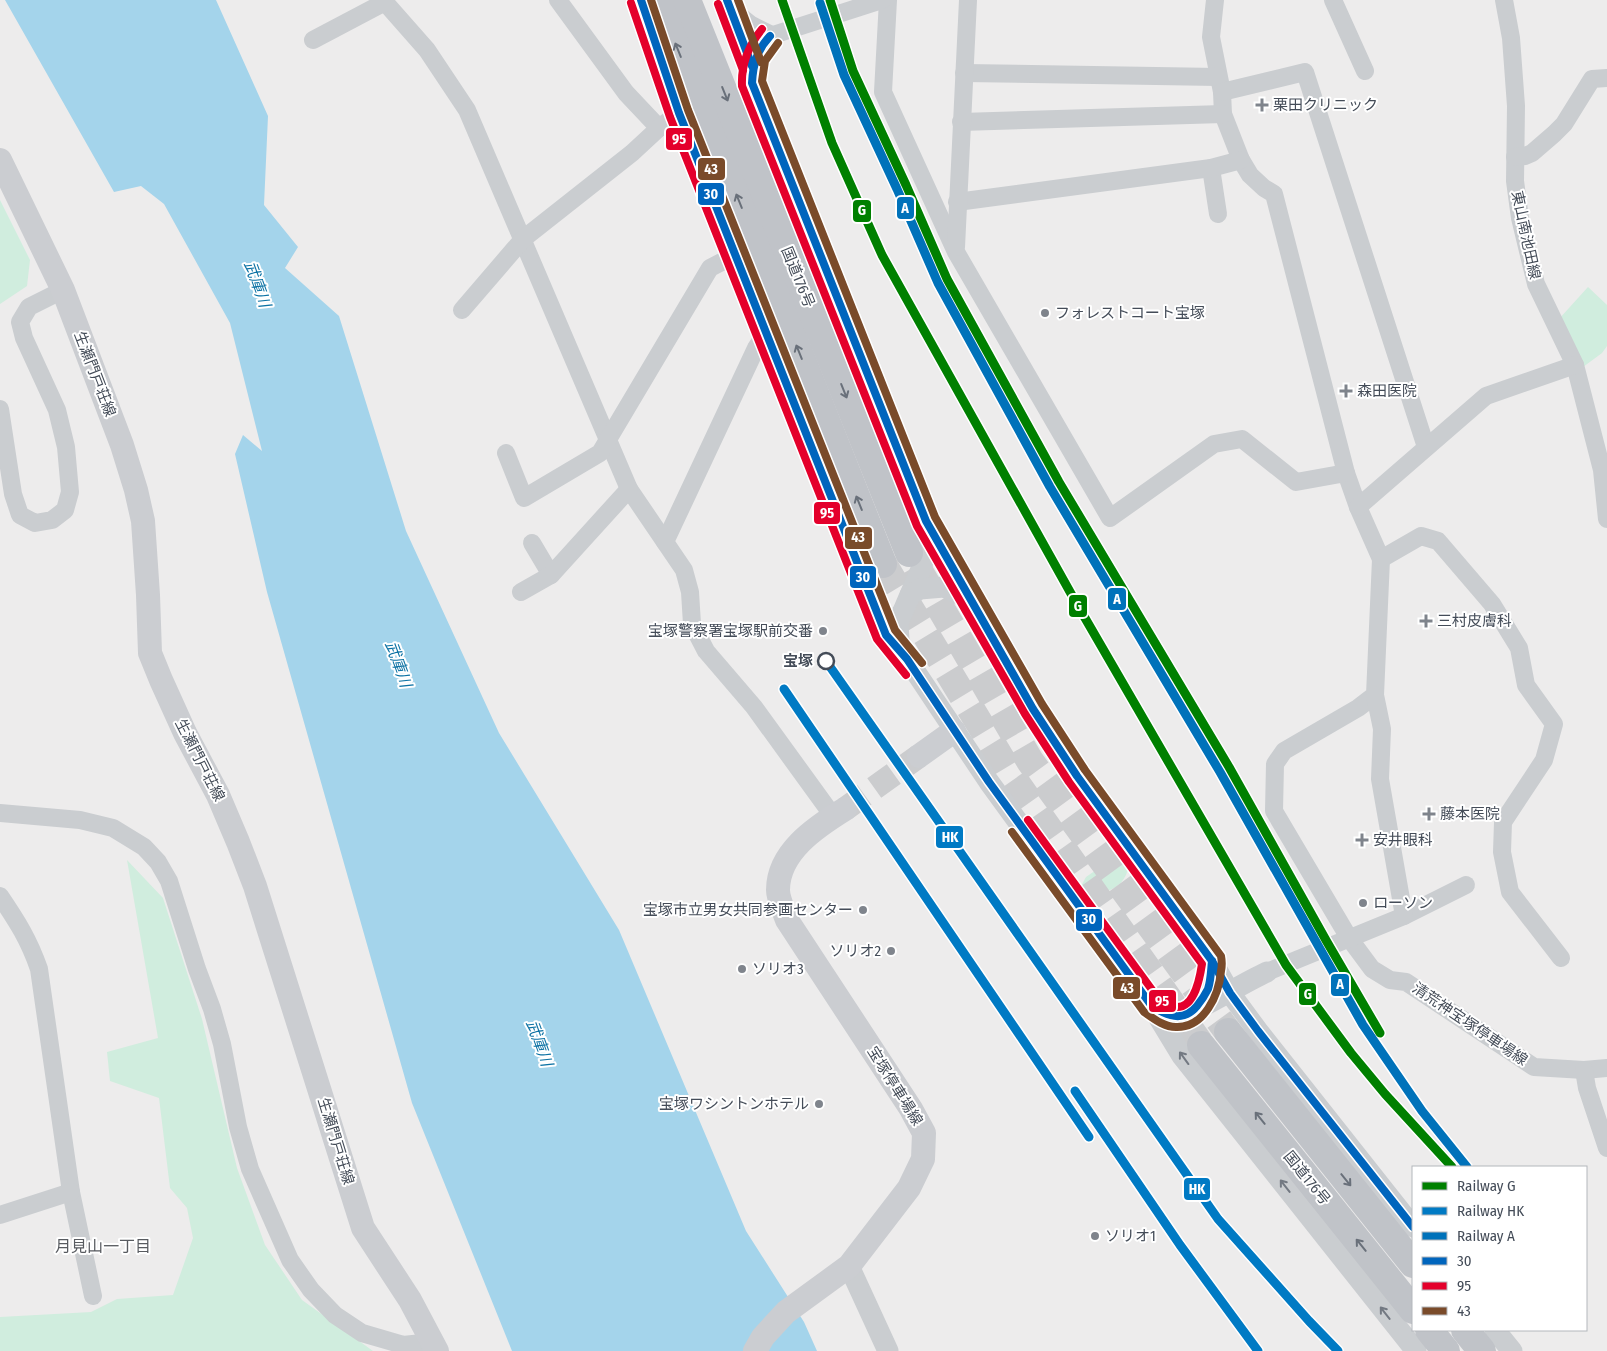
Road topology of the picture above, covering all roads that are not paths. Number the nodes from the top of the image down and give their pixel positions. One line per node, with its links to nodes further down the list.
1 (558, 0): 23 (street)
2 (641, 0): 20 (street)
3 (658, 0): 50 (highway, 国道176号, one-way to 3)
4 (687, 0): 48 (highway, 国道176号, one-way to 48)
5 (882, 0): 13 (street)
6 (888, 0): 31 (street)
7 (968, 0): 17 (street)
8 (1216, 0): 19 (street)
9 (1333, 0): 16 (street)
10 (1504, 0): 24 (street, 東山南池田線)
11 (384, 1): 14 (street); 30 (street)
12 (728, 5): 13 (street); 15 (street)
13 (770, 36): 15 (street)
14 (314, 40)
15 (752, 66): 45 (street)
16 (1365, 70)
17 (964, 73): 19 (street); 22 (street)
18 (1607, 78): 24 (street)
19 (1220, 84): 21 (street); 39 (street)
20 (679, 113): 23 (street); 32 (street)
21 (1223, 114): 22 (street); 26 (street)
22 (961, 122): 28 (street)
23 (659, 128): 30 (street)
24 (1515, 157): 36 (street, 東山南池田線)
25 (0, 160): 33 (main road, 生瀬門戸荘線)
26 (1241, 160): 27 (street); 41 (street)
27 (1211, 168): 28 (street); 29 (street)
28 (957, 202): 31 (street)
29 (1218, 214)
30 (523, 240): 34 (street); 38 (street)
31 (956, 252): 41 (street)
32 (735, 255): 35 (street); 38 (street)
33 (63, 290): 37 (street); 87 (main road, 生瀬門戸荘線)
34 (462, 310)
35 (766, 333): 46 (street); 55 (street)
36 (1575, 365): 39 (street); 44 (street, 東山南池田線)
37 (0, 409)
38 (607, 440): 40 (street); 42 (street)
39 (1426, 448): 43 (street)
40 (506, 453)
41 (1346, 473): 43 (street)
42 (629, 489): 46 (street); 51 (street)
43 (1358, 506): 49 (street)
44 (1607, 519)
45 (926, 521): 53 (street); 54 (street)
46 (665, 542): 60 (street)
47 (532, 543): 51 (street)
48 (909, 553)
49 (1381, 559): 56 (street); 65 (street)
50 (884, 564)
51 (551, 575): 52 (street)
52 (521, 592)
53 (910, 595): 54 (street); 55 (street)
54 (969, 599): 66 (street)
55 (907, 659): 57 (street)
56 (1375, 695): 63 (street); 64 (street, 清荒神宝塚停車場線)
57 (954, 731): 58 (main road); 69 (street)
58 (919, 756)
59 (0, 813): 87 (street)
60 (839, 813): 81 (main road, 宝塚停車場線)
61 (1466, 885): 63 (street)
62 (0, 896): 77 (street)
63 (1404, 916): 64 (street)
64 (1349, 938): 67 (street); 75 (street, 清荒神宝塚停車場線)
65 (1561, 958)
66 (1212, 961): 67 (street); 68 (street); 70 (street)
67 (1267, 972): 68 (street); 71 (street)
68 (1230, 993): 70 (street); 71 (street)
69 (1151, 1005): 70 (street); 90 (street, one-way to 69)
70 (1187, 1014)
71 (1258, 1031): 79 (street)
72 (1228, 1032): 80 (highway, 国道176号, one-way to 80)
73 (1201, 1045): 83 (highway, 国道176号, one-way to 73)
74 (1607, 1068): 75 (street, 清荒神宝塚停車場線)
75 (1584, 1070): 76 (street)
76 (1607, 1148)
77 (70, 1192): 78 (street); 82 (street)
78 (0, 1215)
79 (1412, 1226)
80 (1412, 1263)
81 (840, 1273): 88 (main road, 宝塚停車場線); 89 (street)
82 (94, 1296)
83 (1412, 1309)
84 (1430, 1331): 91 (highway)
85 (1466, 1331): 92 (highway)
86 (1496, 1331): 93 (street)
87 (434, 1346)
88 (756, 1351)
89 (888, 1351)
90 (1416, 1351)
91 (1446, 1351)
92 (1482, 1351)
93 (1512, 1351)

